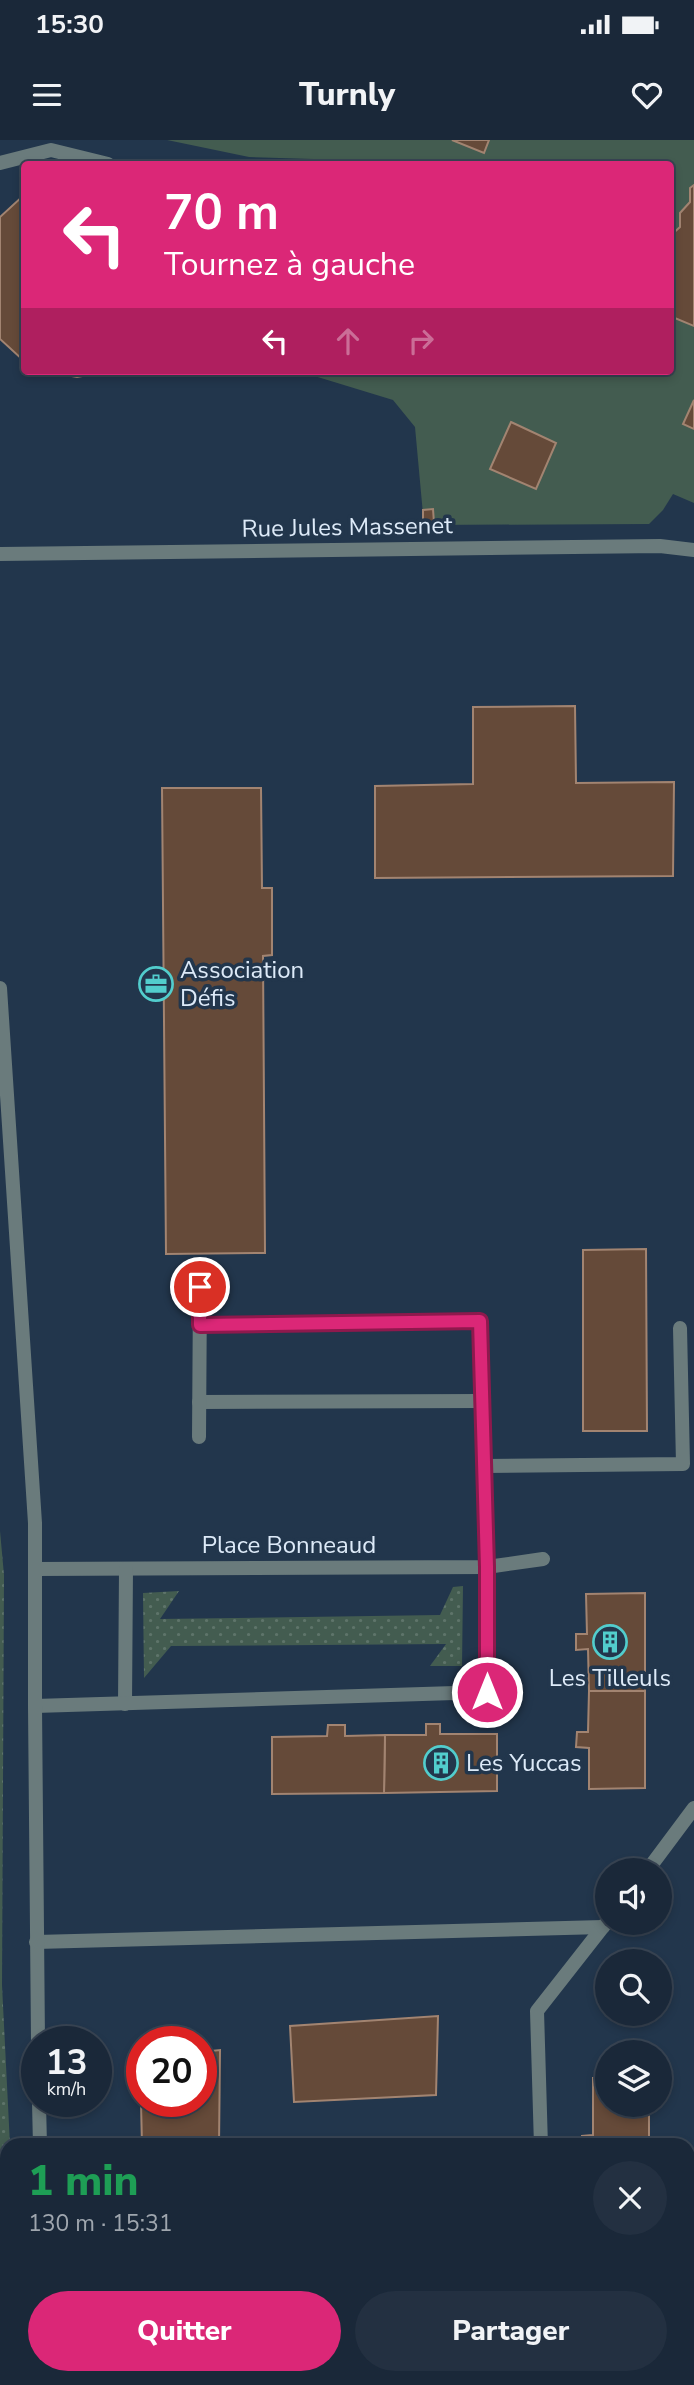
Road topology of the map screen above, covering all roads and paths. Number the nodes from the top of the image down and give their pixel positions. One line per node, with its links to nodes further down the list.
1 (96, 161): 2 (street)
2 (0, 163)
3 (694, 550): 4 (street, Rue Jules Massenet)
4 (0, 554)
5 (0, 988): 15 (street)
6 (200, 1287): 7 (street)
7 (200, 1325): 9 (street); 10 (street)
8 (680, 1328): 12 (street)
9 (482, 1401): 10 (street); 12 (street)
10 (199, 1402): 11 (street)
11 (199, 1437)
12 (484, 1466): 14 (street)
13 (543, 1559): 14 (street, Place Bonneaud)
14 (487, 1567): 16 (street, Place Bonneaud); 17 (street)
15 (35, 1569): 16 (street, Place Bonneaud); 18 (street)
16 (126, 1569): 17 (street)
17 (125, 1704): 18 (street)
18 (34, 1706): 23 (street)
19 (694, 1808): 20 (street)
20 (657, 1858)
21 (595, 1925): 23 (street)
22 (597, 1935): 27 (street)
23 (36, 1941): 24 (street)
24 (38, 2026)
25 (39, 2117): 26 (street)
26 (40, 2138)
27 (541, 2138)

